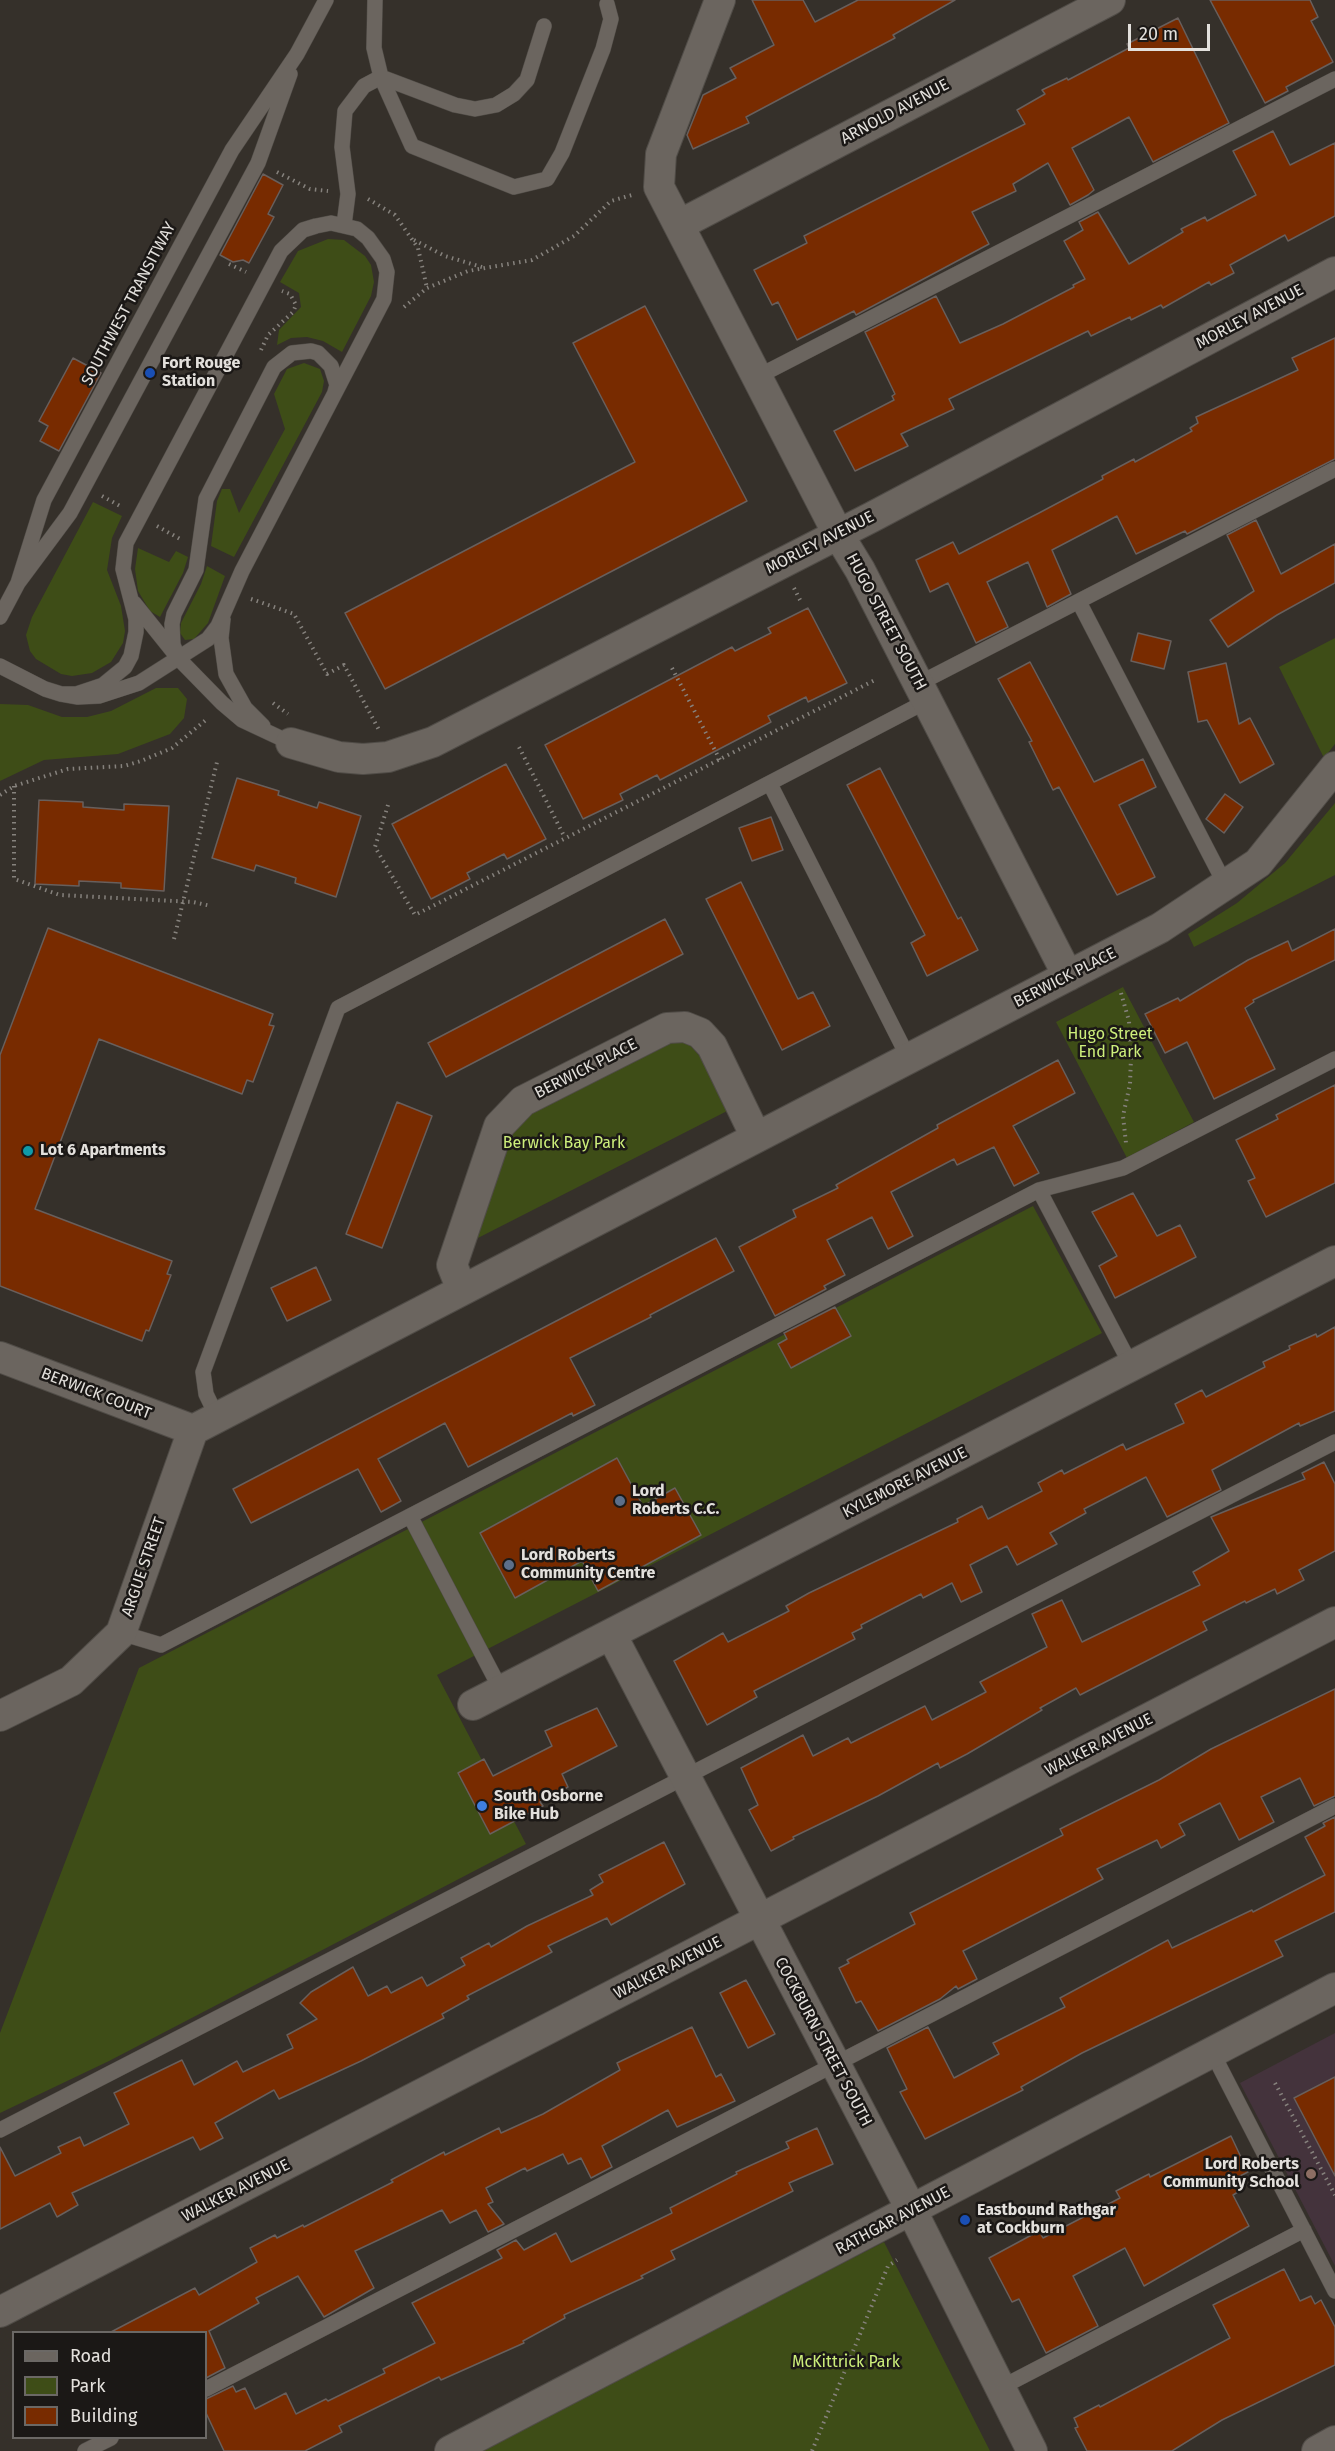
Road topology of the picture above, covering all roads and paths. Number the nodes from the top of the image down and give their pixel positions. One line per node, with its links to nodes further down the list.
1 (326, 0): 7 (lane, SOUTHWEST TRANSITWAY)
2 (375, 0): 8 (lane)
3 (1110, 0): 12 (street, ARNOLD AVENUE)
4 (721, 1): 10 (street)
5 (607, 4): 8 (lane)
6 (544, 26): 8 (lane)
7 (297, 54): 21 (lane, SOUTHWEST TRANSITWAY); 21 (lane, SOUTHWEST TRANSITWAY)
8 (381, 77): 11 (lane)
9 (1335, 79): 17 (lane)
10 (658, 180): 12 (street, HUGO STREET SOUTH); 14 (path)
11 (345, 225): 18 (lane); 23 (lane)
12 (679, 225): 17 (street, HUGO STREET SOUTH)
13 (412, 239): 14 (path)
14 (486, 268): 16 (path)
15 (1335, 272): 20 (street, MORLEY AVENUE)
16 (400, 316)
17 (757, 377): 20 (street, HUGO STREET SOUTH)
18 (334, 398): 25 (lane); 29 (lane)
19 (1335, 469): 26 (lane)
20 (838, 534): 34 (street, HUGO STREET SOUTH); 37 (street, MORLEY AVENUE)
21 (18, 583): 28 (lane, SOUTHWEST TRANSITWAY)
22 (256, 589): 24 (path)
23 (129, 596): 29 (lane); 33 (lane)
24 (251, 599): 27 (path); 38 (path)
25 (228, 602): 29 (lane); 37 (lane)
26 (1079, 602): 34 (lane); 50 (lane)
27 (249, 609)
28 (0, 617)
29 (179, 659): 33 (lane); 37 (lane)
30 (0, 666): 33 (lane)
31 (672, 668): 42 (path)
32 (875, 680): 42 (path)
33 (61, 693)
34 (923, 693): 45 (lane); 54 (street, HUGO STREET SOUTH)
35 (266, 698): 37 (path)
36 (388, 728): 38 (path)
37 (291, 730)
38 (379, 731): 39 (path)
39 (369, 732)
40 (519, 747): 49 (path)
41 (172, 748): 46 (path)
42 (720, 761): 49 (path)
43 (217, 762): 51 (path)
44 (1335, 767): 50 (street, BERWICK PLACE)
45 (770, 784): 56 (lane); 65 (lane)
46 (14, 786): 47 (path); 51 (path)
47 (0, 795)
48 (388, 805): 49 (path)
49 (565, 838)
50 (1226, 886): 54 (street, BERWICK PLACE)
51 (183, 901): 52 (path); 53 (path)
52 (211, 906)
53 (174, 939)
54 (1068, 976): 56 (street, BERWICK PLACE)
55 (1121, 993): 59 (path)
56 (909, 1059): 58 (street, BERWICK PLACE)
57 (1335, 1059): 59 (lane)
58 (756, 1137): 62 (street, BERWICK PLACE); 62 (street, BERWICK PLACE)
59 (1131, 1164): 60 (lane)
60 (1039, 1190): 64 (lane); 67 (lane)
61 (1335, 1261): 64 (street, KYLEMORE AVENUE)
62 (462, 1290): 65 (street, BERWICK PLACE)
63 (0, 1357): 65 (street, BERWICK COURT)
64 (1132, 1367): 70 (street, KYLEMORE AVENUE)
65 (205, 1423): 69 (street, ARGUE STREET)
66 (1335, 1442): 74 (lane)
67 (410, 1516): 69 (lane); 71 (lane)
68 (1335, 1622): 76 (street, WALKER AVENUE)
69 (121, 1633): 73 (street, ARGUE STREET)
70 (611, 1634): 71 (street, KYLEMORE AVENUE); 74 (street, COCKBURN STREET SOUTH)
71 (501, 1690): 72 (street, KYLEMORE AVENUE)
72 (473, 1705)
73 (0, 1716)
74 (686, 1778): 76 (street, COCKBURN STREET SOUTH); 81 (lane)
75 (1335, 1806): 79 (lane)
76 (759, 1921): 79 (street, COCKBURN STREET SOUTH); 87 (street, WALKER AVENUE)
77 (1335, 1988): 78 (street, RATHGAR AVENUE)
78 (1212, 2052): 83 (street, RATHGAR AVENUE); 84 (lane)
79 (835, 2064): 83 (street, COCKBURN STREET SOUTH); 88 (lane)
80 (1275, 2083): 82 (path)
81 (0, 2130)
82 (1335, 2195)
83 (912, 2211): 89 (street, COCKBURN STREET SOUTH); 93 (street, RATHGAR AVENUE)
84 (1304, 2230): 86 (lane); 89 (lane)
85 (897, 2260): 94 (path)
86 (1335, 2291)
87 (0, 2312)
88 (207, 2388)
89 (1000, 2388): 95 (street, COCKBURN STREET SOUTH)
90 (109, 2439): 92 (lane)
91 (1335, 2441): 96 (street)
92 (85, 2451)
93 (450, 2451)
94 (812, 2451)
95 (1032, 2451)
96 (1317, 2451)

